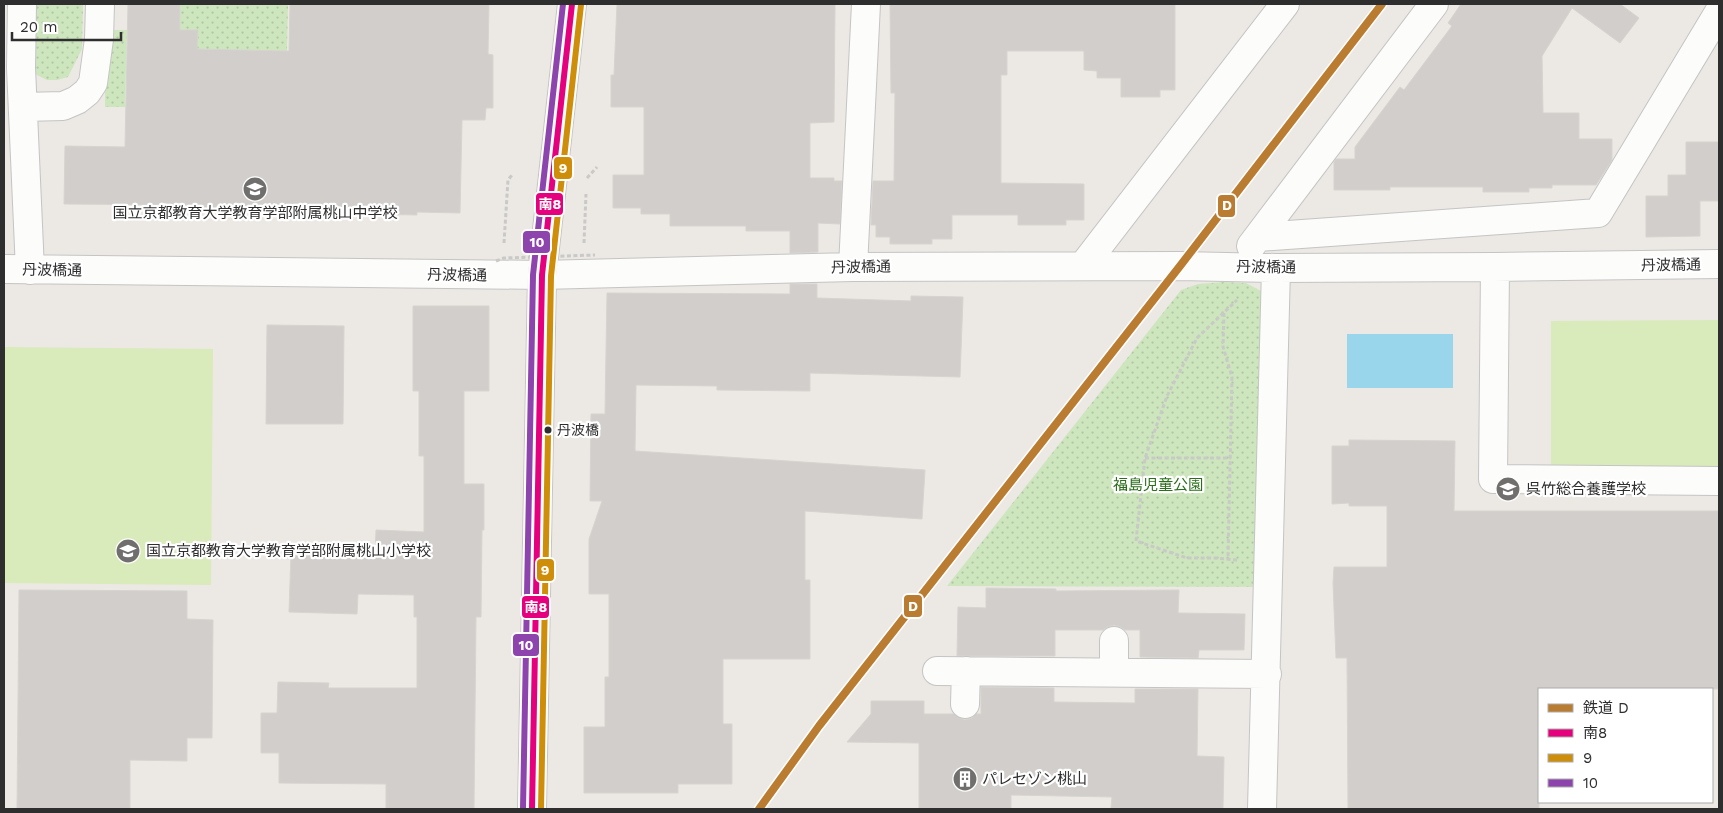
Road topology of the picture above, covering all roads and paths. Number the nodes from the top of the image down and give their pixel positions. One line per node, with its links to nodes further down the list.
1 (22, 4): 8 (street)
2 (100, 4): 8 (street)
3 (572, 4): 22 (highway)
4 (866, 4): 18 (street)
5 (1285, 4): 17 (street)
6 (1434, 4): 11 (street)
7 (1715, 27): 11 (street)
8 (23, 107): 21 (street)
9 (597, 167): 12 (path)
10 (512, 175): 13 (path)
11 (1258, 237): 19 (street)
12 (584, 248)
13 (504, 250)
14 (595, 255): 15 (path, bridge)
15 (496, 261)
16 (1719, 264): 20 (street, 丹波橋通)
17 (1083, 266): 18 (street, 丹波橋通); 19 (street, 丹波橋通)
18 (852, 267): 22 (street, 丹波橋通)
19 (1256, 267): 20 (street, 丹波橋通); 23 (path); 33 (street)
20 (1496, 267): 26 (street)
21 (17, 270): 22 (street, 丹波橋通)
22 (542, 275): 35 (highway)
23 (1224, 312): 24 (path); 25 (path)
24 (1145, 458): 25 (path); 27 (path)
25 (1231, 458): 27 (path)
26 (1719, 481)
27 (1228, 559): 28 (path)
28 (1237, 560)
29 (1114, 641): 32 (street)
30 (937, 671): 31 (street)
31 (966, 671): 32 (street); 34 (street)
32 (1114, 672): 33 (street)
33 (1267, 674): 36 (street)
34 (965, 704)
35 (532, 809)
36 (1262, 809)

